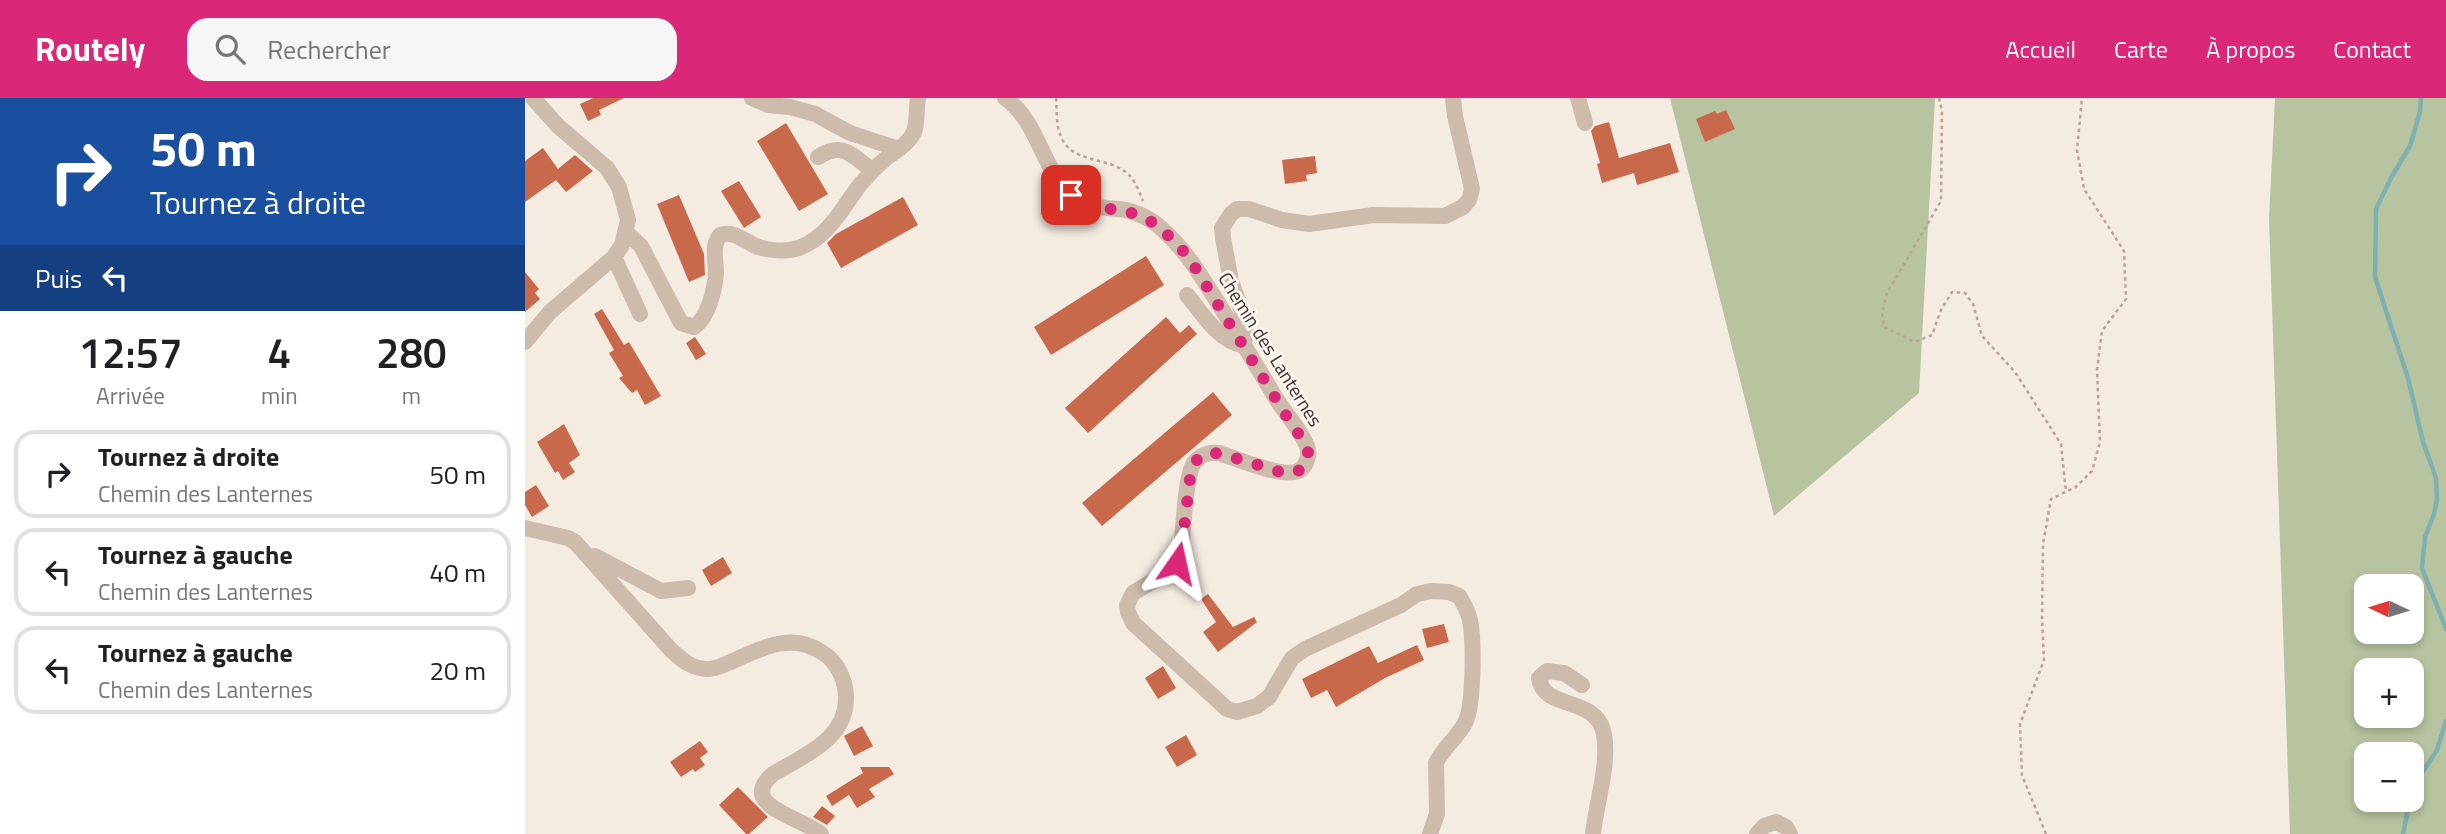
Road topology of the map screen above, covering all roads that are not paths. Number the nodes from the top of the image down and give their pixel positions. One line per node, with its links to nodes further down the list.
1 (534, 98): 11 (street)
2 (751, 98): 8 (street)
3 (918, 98): 8 (street)
4 (1005, 98): 16 (street, Chemin des Lanternes)
5 (1453, 98): 16 (street)
6 (1578, 98): 7 (street)
7 (1585, 123)
8 (899, 149): 10 (street)
9 (818, 157): 10 (street)
10 (872, 170): 11 (street)
11 (627, 233): 12 (street)
12 (614, 257): 14 (street); 15 (street)
13 (1187, 295): 16 (street)
14 (640, 314)
15 (525, 342)
16 (1244, 346): 22 (street, Chemin des Lanternes)
17 (525, 528): 18 (street)
18 (584, 550): 19 (street); 21 (street)
19 (688, 589)
20 (1582, 685): 23 (street)
21 (821, 834)
22 (1430, 834)
23 (1593, 834)
24 (1758, 834): 25 (street)
25 (1790, 834)

